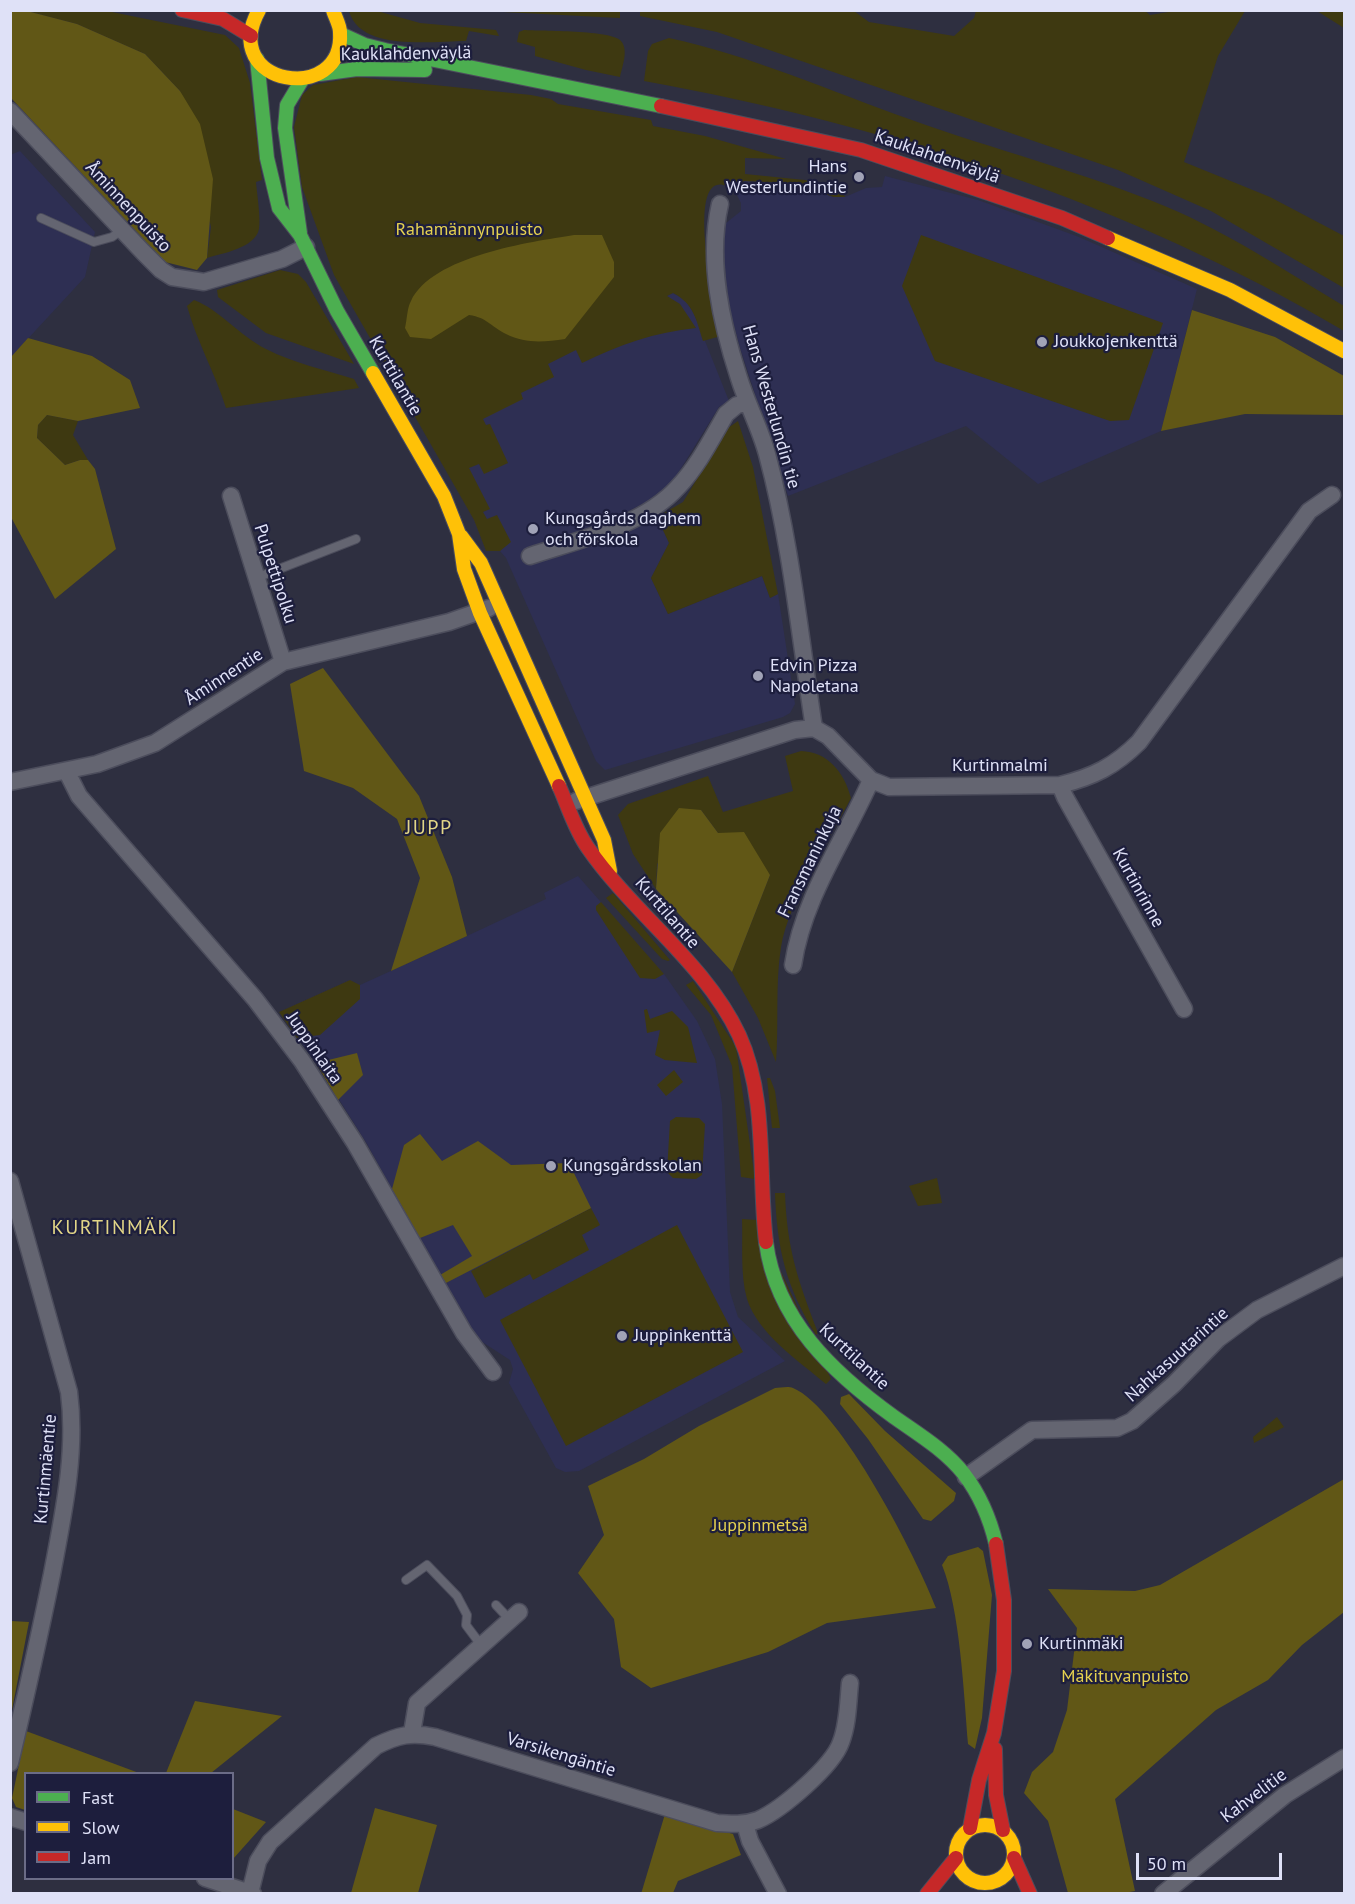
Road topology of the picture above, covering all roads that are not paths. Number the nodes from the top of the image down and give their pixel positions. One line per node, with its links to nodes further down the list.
1 (183, 10): 5 (street)
2 (259, 10): 5 (street)
3 (334, 11): 4 (street)
4 (341, 34): 7 (street, Kauklahdenväylä); 8 (street)
5 (251, 36): 6 (street, Kurttilantie)
6 (257, 59): 9 (street); 14 (street, Kurttilantie)
7 (493, 71): 8 (street, Kauklahdenväylä); 15 (street, Kauklahdenväylä)
8 (320, 74): 9 (street, Kauklahdenväylä)
9 (302, 80): 14 (street, Kurttilantie)
10 (10, 111): 13 (street, Åminnenpuisto)
11 (720, 204): 16 (street, Hans Westerlundin tie)
12 (41, 218): 13 (lane)
13 (122, 230): 14 (street, Åminnenpuisto)
14 (303, 241): 19 (street, Kurttilantie)
15 (1344, 351)
16 (748, 403): 21 (street); 26 (street, Hans Westerlundin tie)
17 (1332, 495): 30 (street, Kurtinmalmi)
18 (231, 496): 22 (street, Pulpettipolku)
19 (459, 534): 23 (street, Kurttilantie); 24 (street, Kurttilantie)
20 (356, 539): 22 (lane)
21 (530, 556)
22 (256, 578): 25 (street, Pulpettipolku)
23 (498, 605): 24 (street, Åminnentie); 31 (street, Kurttilantie)
24 (480, 613): 25 (street, Åminnentie); 32 (street, Kurttilantie)
25 (283, 662): 27 (street, Åminnentie)
26 (814, 728): 28 (street); 31 (street)
27 (67, 772): 29 (street, Åminnentie); 38 (street, Juppinlaita)
28 (871, 780): 30 (street, Kurtinmalmi); 34 (street, Fransmaninkuja)
29 (10, 782)
30 (1060, 785): 35 (street, Kurtinrinne)
31 (585, 798): 32 (street); 33 (street, Kurttilantie)
32 (567, 805): 33 (street, Kurttilantie)
33 (610, 871): 39 (street, Kurttilantie)
34 (793, 965)
35 (1184, 1009)
36 (10, 1181): 48 (street, Kurtinmäentie)
37 (1344, 1266): 39 (street, Nahkasuutarintie)
38 (493, 1372)
39 (966, 1477): 46 (street, Kurttilantie)
40 (406, 1580): 43 (lane)
41 (496, 1605): 42 (lane)
42 (514, 1616): 43 (street)
43 (481, 1645): 45 (street)
44 (850, 1683): 49 (street, Varsikengäntie)
45 (412, 1733): 49 (street, Varsikengäntie); 56 (street)
46 (994, 1735): 50 (street, Kurttilantie); 51 (street, Kurttilantie)
47 (1344, 1758): 61 (street, Kahvelitie)
48 (10, 1763)
49 (745, 1824): 57 (street)
50 (970, 1828): 51 (street); 52 (street)
51 (1003, 1830): 53 (street)
52 (956, 1858): 55 (street); 58 (street)
53 (1014, 1858): 55 (street); 60 (street)
54 (211, 1880): 56 (street)
55 (995, 1882): 59 (street)
56 (251, 1893)
57 (778, 1893)
58 (927, 1893)
59 (1003, 1893)
60 (1030, 1893)
61 (1163, 1893)

